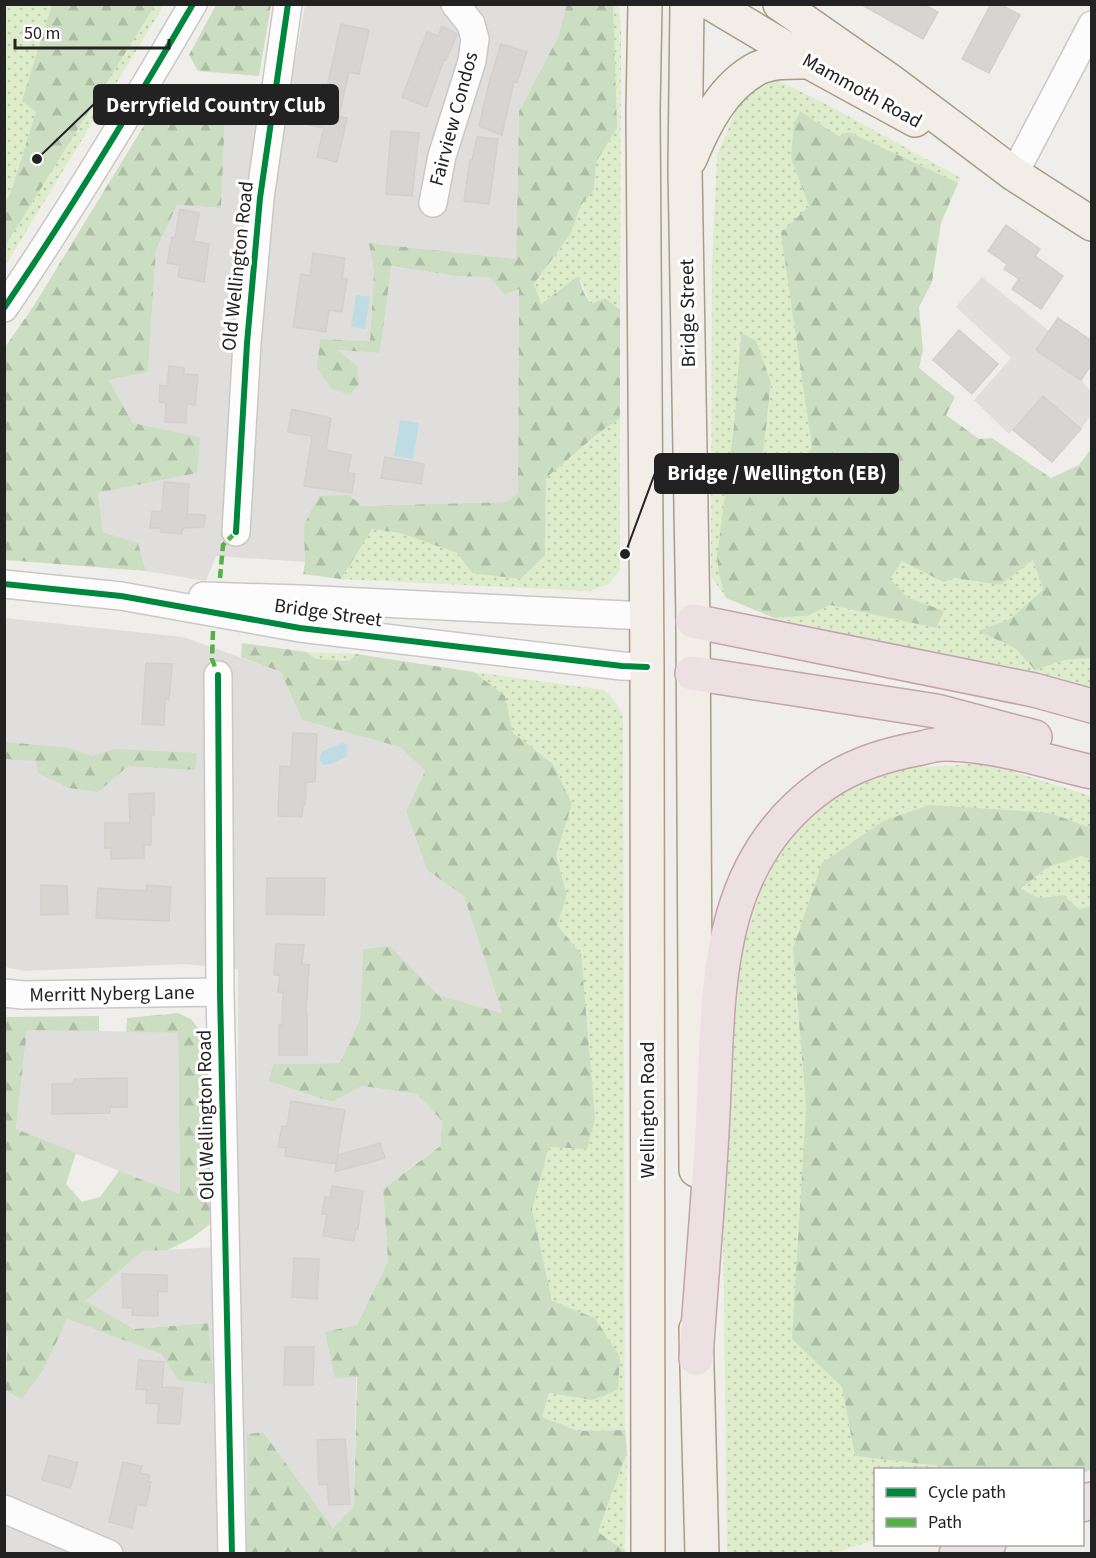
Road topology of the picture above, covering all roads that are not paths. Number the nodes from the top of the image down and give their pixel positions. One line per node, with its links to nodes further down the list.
1 (193, 4): 14 (street)
2 (288, 4): 15 (street, Old Wellington Road)
3 (455, 4): 12 (street, Fairview Condos)
4 (645, 4): 18 (main road)
5 (687, 4): 10 (main road, Bridge Street)
6 (712, 4): 9 (main road, Mammoth Road)
7 (780, 4): 11 (main road, Mammoth Road)
8 (1092, 25): 11 (street)
9 (809, 62): 10 (main road); 11 (main road, Mammoth Road)
10 (685, 169): 19 (main road, Bridge Street)
11 (1014, 174): 13 (main road, Mammoth Road)
12 (432, 203)
13 (1092, 224)
14 (4, 308)
15 (236, 532)
16 (4, 584): 17 (street, Bridge Street)
17 (121, 596): 18 (street, Bridge Street); 20 (street, Bridge Street)
18 (646, 616): 19 (main road, Bridge Street); 20 (main road)
19 (693, 621): 21 (main road, Bridge Street); 23 (highway)
20 (647, 667): 21 (main road, Bridge Street); 33 (main road, Wellington Road)
21 (692, 674): 24 (highway); 28 (main road)
22 (218, 675): 26 (street, Old Wellington Road)
23 (1092, 706)
24 (1092, 760)
25 (1092, 772): 28 (highway)
26 (220, 992): 27 (street, Merritt Nyberg Lane); 32 (street, Old Wellington Road)
27 (4, 993)
28 (696, 1358): 34 (main road)
29 (4, 1509): 31 (street)
30 (985, 1546): 35 (highway)
31 (109, 1554)
32 (232, 1554)
33 (648, 1554)
34 (702, 1554)
35 (956, 1554)

